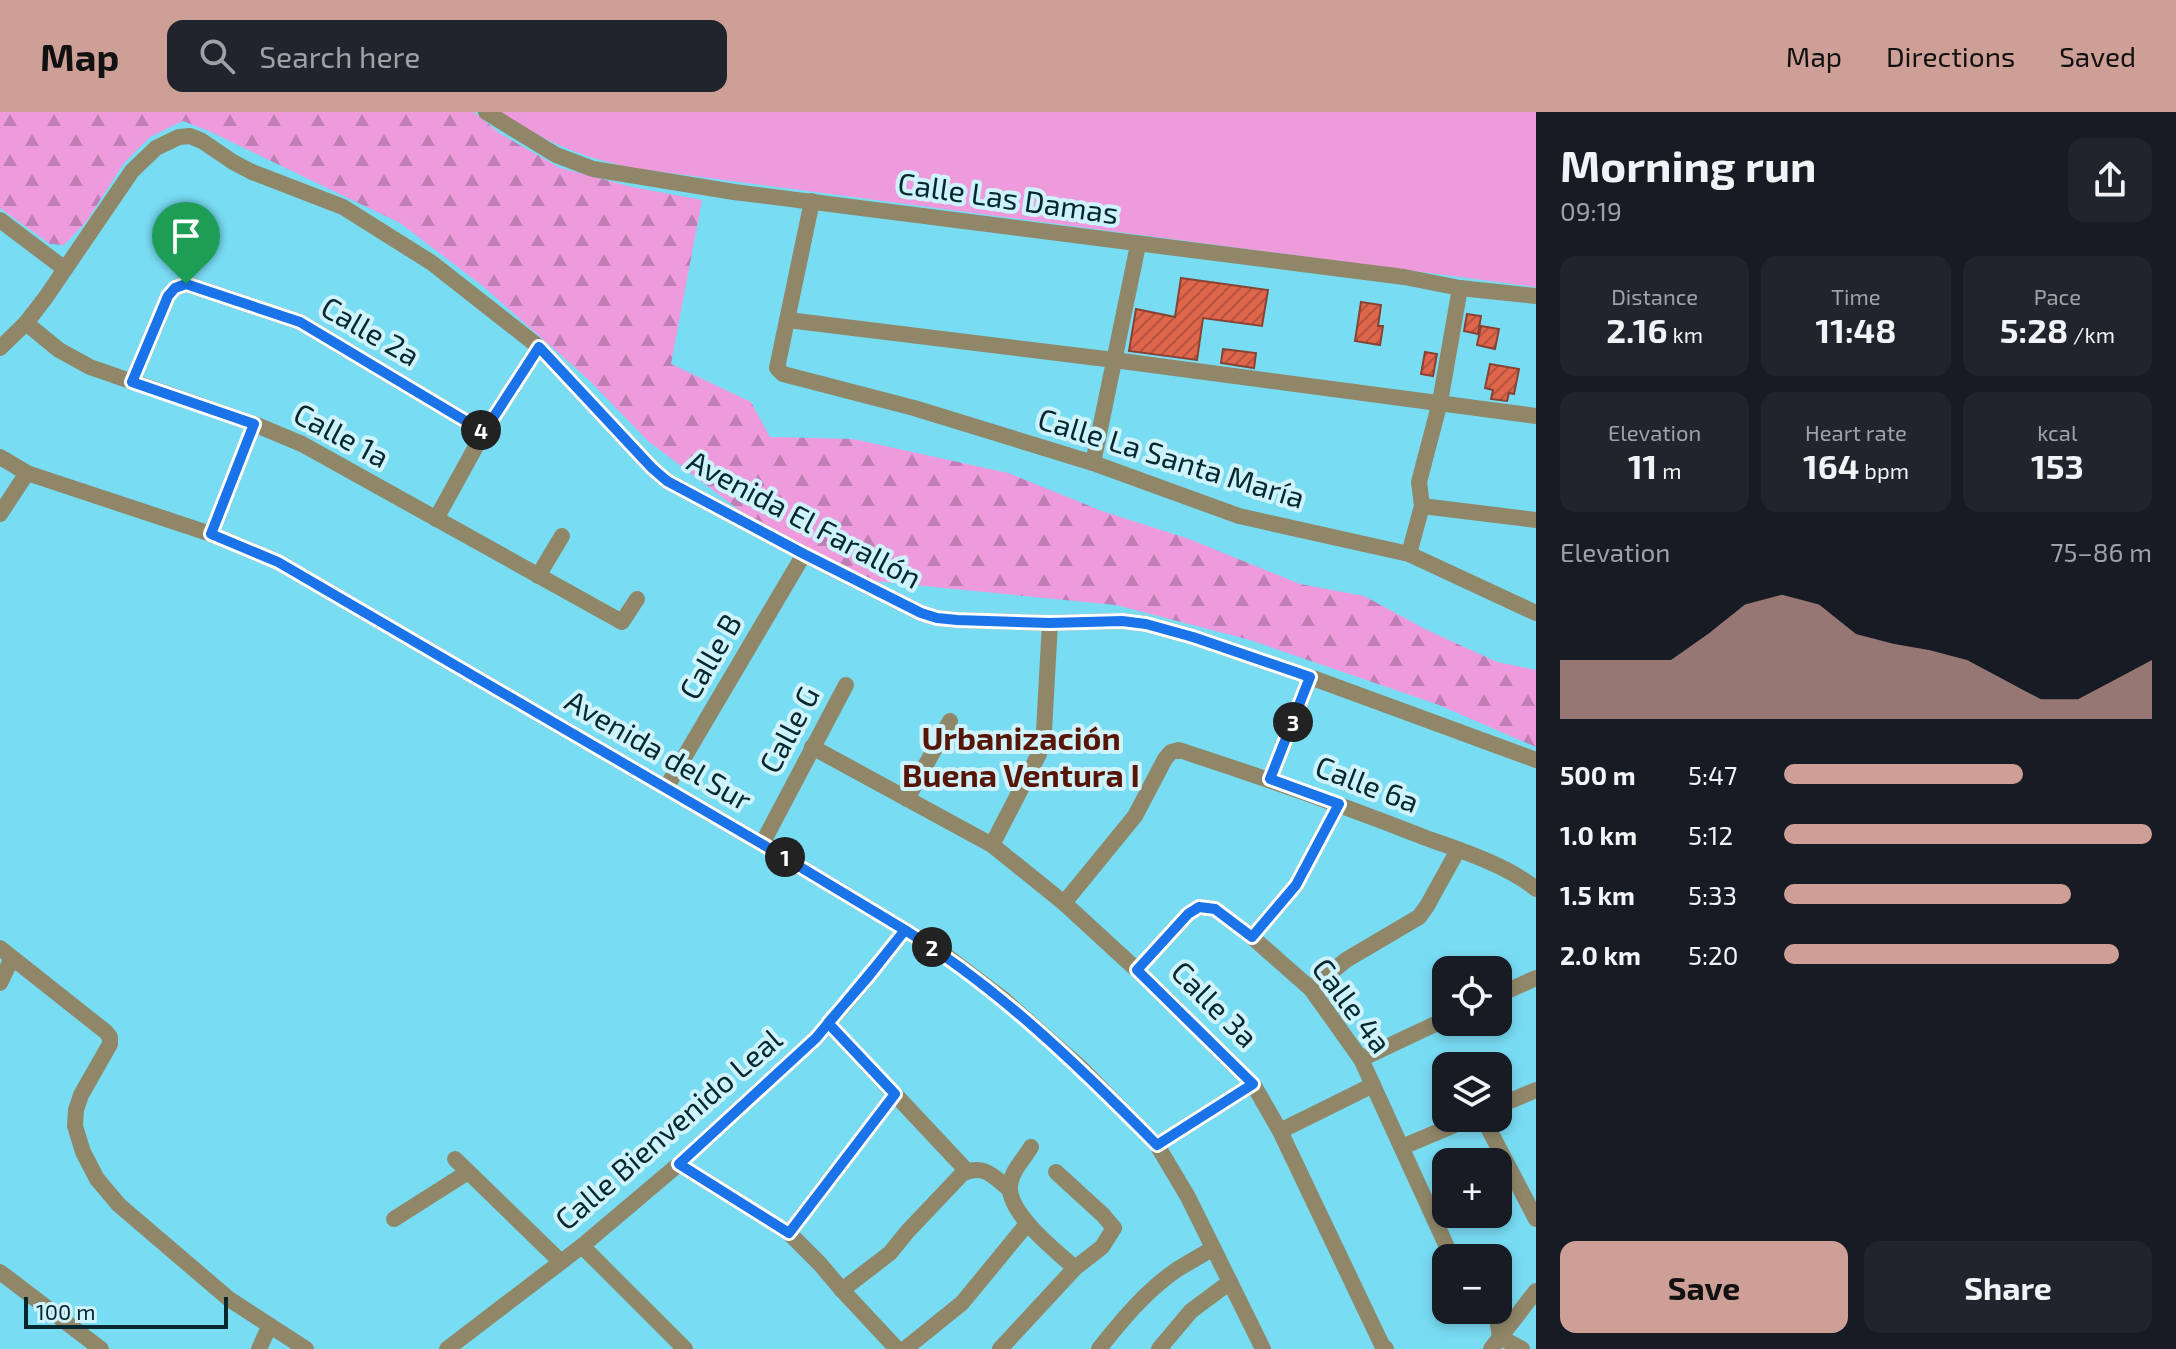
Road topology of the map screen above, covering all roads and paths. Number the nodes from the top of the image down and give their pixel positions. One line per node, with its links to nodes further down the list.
1 (486, 112): 2 (street, Calle Las Damas)
2 (812, 201): 4 (street, Calle Las Damas); 8 (street)
3 (0, 220): 5 (street)
4 (1138, 245): 6 (street, Calle Las Damas); 12 (street)
5 (65, 269): 9 (street, Avenida El Farallón); 10 (street, Avenida El Farallón)
6 (1460, 288): 7 (street, Calle Las Damas); 14 (street)
7 (1536, 296)
8 (788, 320): 12 (street); 19 (street, Calle La Santa María)
9 (26, 323): 11 (street, Avenida El Farallón); 13 (street, Calle 1a)
10 (539, 347): 17 (street); 27 (street, Avenida El Farallón)
11 (0, 348)
12 (1114, 360): 14 (street); 19 (street)
13 (132, 382): 16 (street, Calle 1a); 17 (street, Calle 2a)
14 (1440, 402): 15 (street); 21 (street)
15 (1536, 416)
16 (254, 424): 23 (street, Calle 1a); 25 (street)
17 (484, 432): 23 (street)
18 (0, 457): 20 (street, Avenida del Sur)
19 (1093, 463): 28 (street, Calle La Santa María)
20 (27, 473): 22 (street); 25 (street, Avenida del Sur)
21 (1422, 506): 24 (street); 28 (street)
22 (0, 514)
23 (436, 519): 29 (street, Calle 1a)
24 (1536, 520)
25 (211, 534): 39 (street, Avenida del Sur)
26 (562, 536): 29 (street)
27 (804, 554): 32 (street, Avenida El Farallón); 39 (street, Calle B)
28 (1409, 554): 31 (street, Calle La Santa María)
29 (538, 576): 30 (street, Calle 1a)
30 (637, 599)
31 (1536, 613)
32 (1050, 623): 33 (street, Avenida El Farallón); 43 (street)
33 (1310, 677): 37 (street, Avenida El Farallón); 38 (street)
34 (846, 685): 36 (street, Calle G)
35 (950, 721): 40 (street)
36 (812, 747): 40 (street, Calle 3a); 42 (street, Calle G)
37 (1536, 760)
38 (1270, 779): 41 (street, Calle 6a); 46 (street, Calle 6a)
39 (666, 788): 42 (street, Avenida del Sur)
40 (907, 799): 43 (street, Calle 3a)
41 (1339, 804): 44 (street, Calle 6a); 48 (street)
42 (762, 844): 47 (street, Avenida del Sur)
43 (992, 845): 46 (street, Calle 3a)
44 (1458, 850): 45 (street, Calle 6a); 53 (street)
45 (1536, 889)
46 (1064, 903): 50 (street, Calle 3a)
47 (905, 930): 55 (street, Calle Bienvenido Leal); 66 (street, Avenida del Sur)
48 (1252, 937): 50 (street, Calle 4a); 53 (street, Calle 4a)
49 (6, 953): 52 (street); 88 (street)
50 (1137, 970): 58 (street, Calle 3a)
51 (1536, 978): 54 (street)
52 (0, 983)
53 (1311, 989): 57 (street, Calle 4a)
54 (1512, 989)
55 (828, 1023): 61 (street); 70 (street, Calle Bienvenido Leal)
56 (1432, 1026): 57 (street)
57 (1361, 1059): 59 (street, Calle 4a)
58 (1253, 1084): 63 (street, Calle 3a); 66 (street)
59 (1373, 1085): 63 (street); 68 (street, Calle 4a)
60 (1536, 1090): 62 (street)
61 (895, 1094): 71 (street); 78 (street)
62 (1512, 1100)
63 (1280, 1131): 101 (street, Calle 3a)
64 (1438, 1132): 68 (street)
65 (1490, 1132): 76 (street)
66 (1157, 1145): 81 (street, Avenida del Sur)
67 (1031, 1147): 74 (street)
68 (1402, 1147): 79 (street, Calle 4a)
69 (455, 1159): 72 (street)
70 (679, 1164): 78 (street); 80 (street, Calle Bienvenido Leal)
71 (967, 1171): 74 (street); 86 (street)
72 (468, 1172): 75 (street); 82 (street)
73 (1056, 1172): 83 (street)
74 (1009, 1189): 77 (street)
75 (394, 1219)
76 (1536, 1219)
77 (1027, 1224): 83 (street); 96 (street)
78 (789, 1233): 86 (street)
79 (1446, 1244)
80 (582, 1246): 82 (street, Calle Bienvenido Leal); 94 (street)
81 (1213, 1248): 85 (street, Avenida del Sur); 98 (street)
82 (561, 1262): 90 (street, Calle Bienvenido Leal)
83 (1075, 1268): 97 (street)
84 (0, 1272): 91 (street)
85 (1230, 1282): 99 (street); 100 (street, Avenida del Sur)
86 (842, 1290): 95 (street)
87 (1536, 1291): 89 (street)
88 (269, 1327): 92 (street); 93 (street)
89 (1495, 1343): 102 (street)
90 (454, 1347)
91 (101, 1349)
92 (259, 1349)
93 (306, 1349)
94 (685, 1349)
95 (897, 1349)
96 (905, 1349)
97 (1000, 1349)
98 (1099, 1349)
99 (1159, 1349)
100 (1263, 1349)
101 (1386, 1349)
102 (1522, 1349)

